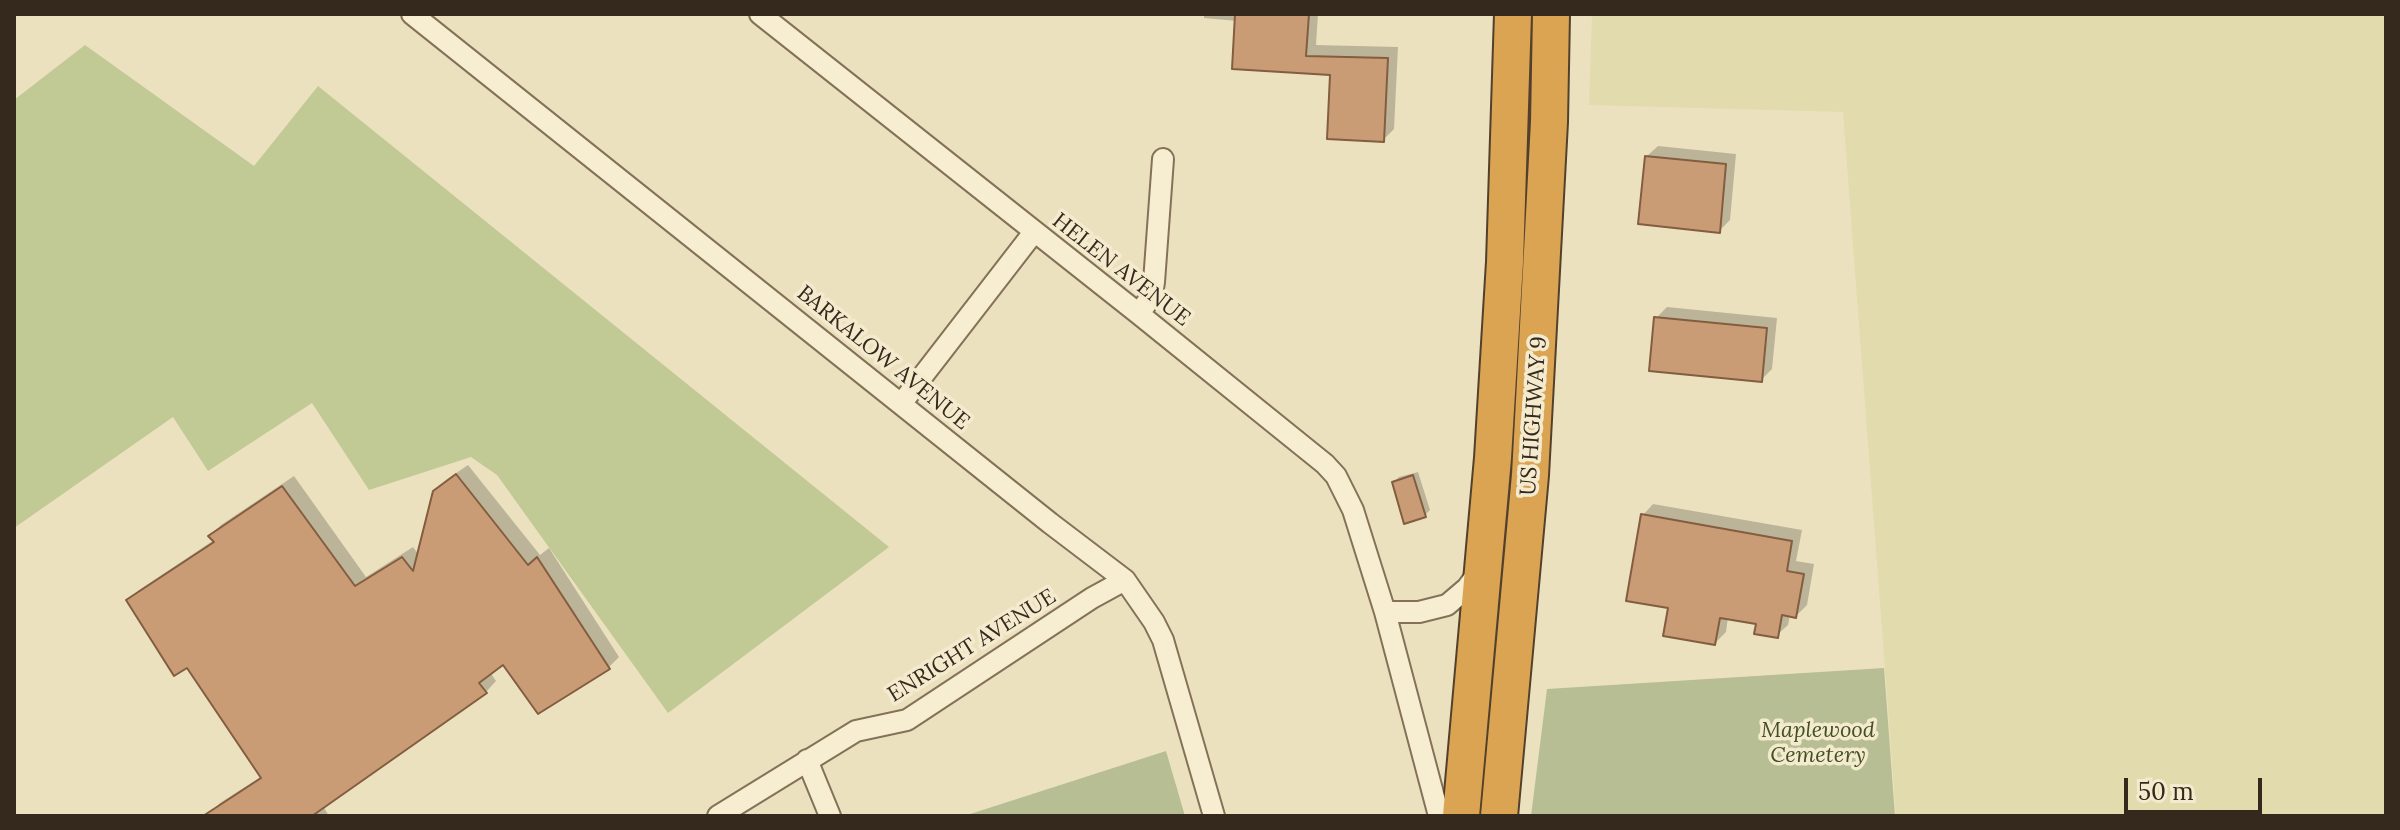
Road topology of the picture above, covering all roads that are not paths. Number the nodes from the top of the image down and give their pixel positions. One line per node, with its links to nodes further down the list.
1 (412, 14): 8 (street, BARKALOW AVENUE)
2 (760, 14): 6 (street, HELEN AVENUE)
3 (1513, 14): 9 (highway, US HIGHWAY 9)
4 (1551, 14): 18 (highway, US HIGHWAY 9)
5 (1163, 159): 7 (street)
6 (1034, 232): 7 (street, HELEN AVENUE); 8 (street)
7 (1139, 314): 11 (street, HELEN AVENUE)
8 (901, 404): 10 (street, BARKALOW AVENUE)
9 (1484, 565): 11 (street); 17 (highway, US HIGHWAY 9)
10 (1125, 580): 12 (street, ENRIGHT AVENUE); 15 (street, BARKALOW AVENUE)
11 (1385, 612): 16 (street, HELEN AVENUE)
12 (807, 760): 13 (street, ENRIGHT AVENUE); 14 (street)
13 (718, 816)
14 (830, 816)
15 (1214, 816)
16 (1439, 816)
17 (1461, 816)
18 (1499, 816)

